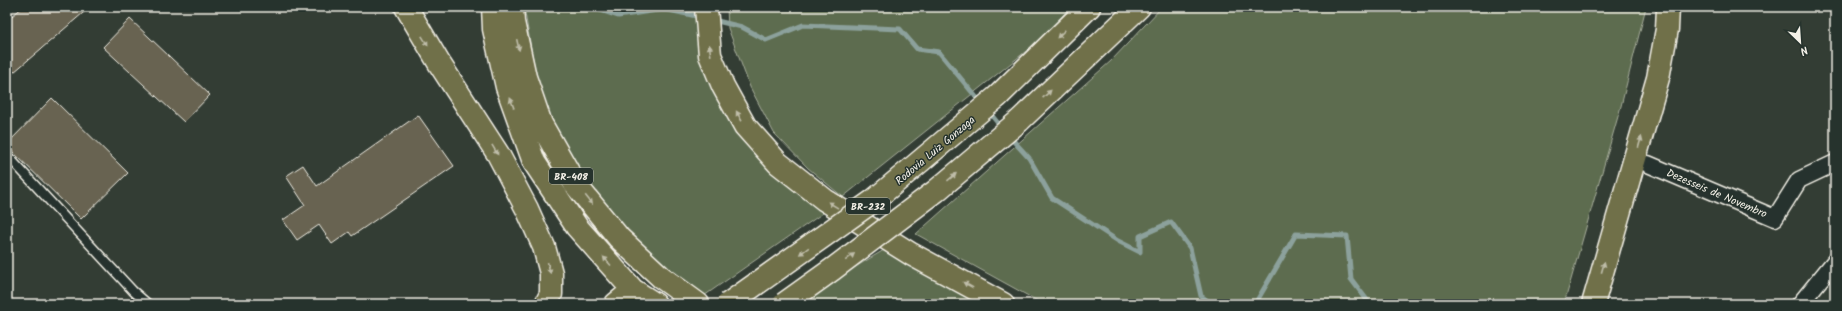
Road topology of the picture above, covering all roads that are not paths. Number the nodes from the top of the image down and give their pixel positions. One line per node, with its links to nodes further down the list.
1 (406, 7): 14 (highway, one-way to 14)
2 (493, 7): 12 (highway, one-way to 2)
3 (512, 7): 17 (highway, BR-408, one-way to 17)
4 (706, 7): 20 (highway, one-way to 4)
5 (1089, 7): 18 (highway, Rodovia Luiz Gonzaga / BR-232, one-way to 18, bridge)
6 (1139, 7): 19 (highway, BR-232, one-way to 6, bridge)
7 (1668, 7): 21 (highway, one-way to 7)
8 (7, 155): 13 (lane)
9 (1835, 163): 10 (street, Dezesseis de Novembro)
10 (1648, 164)
11 (1835, 261): 22 (street)
12 (633, 290): 15 (highway); 16 (highway)
13 (148, 304)
14 (546, 304)
15 (616, 304)
16 (656, 304)
17 (698, 304)
18 (728, 304)
19 (784, 304)
20 (1003, 304)
21 (1593, 304)
22 (1800, 304)

